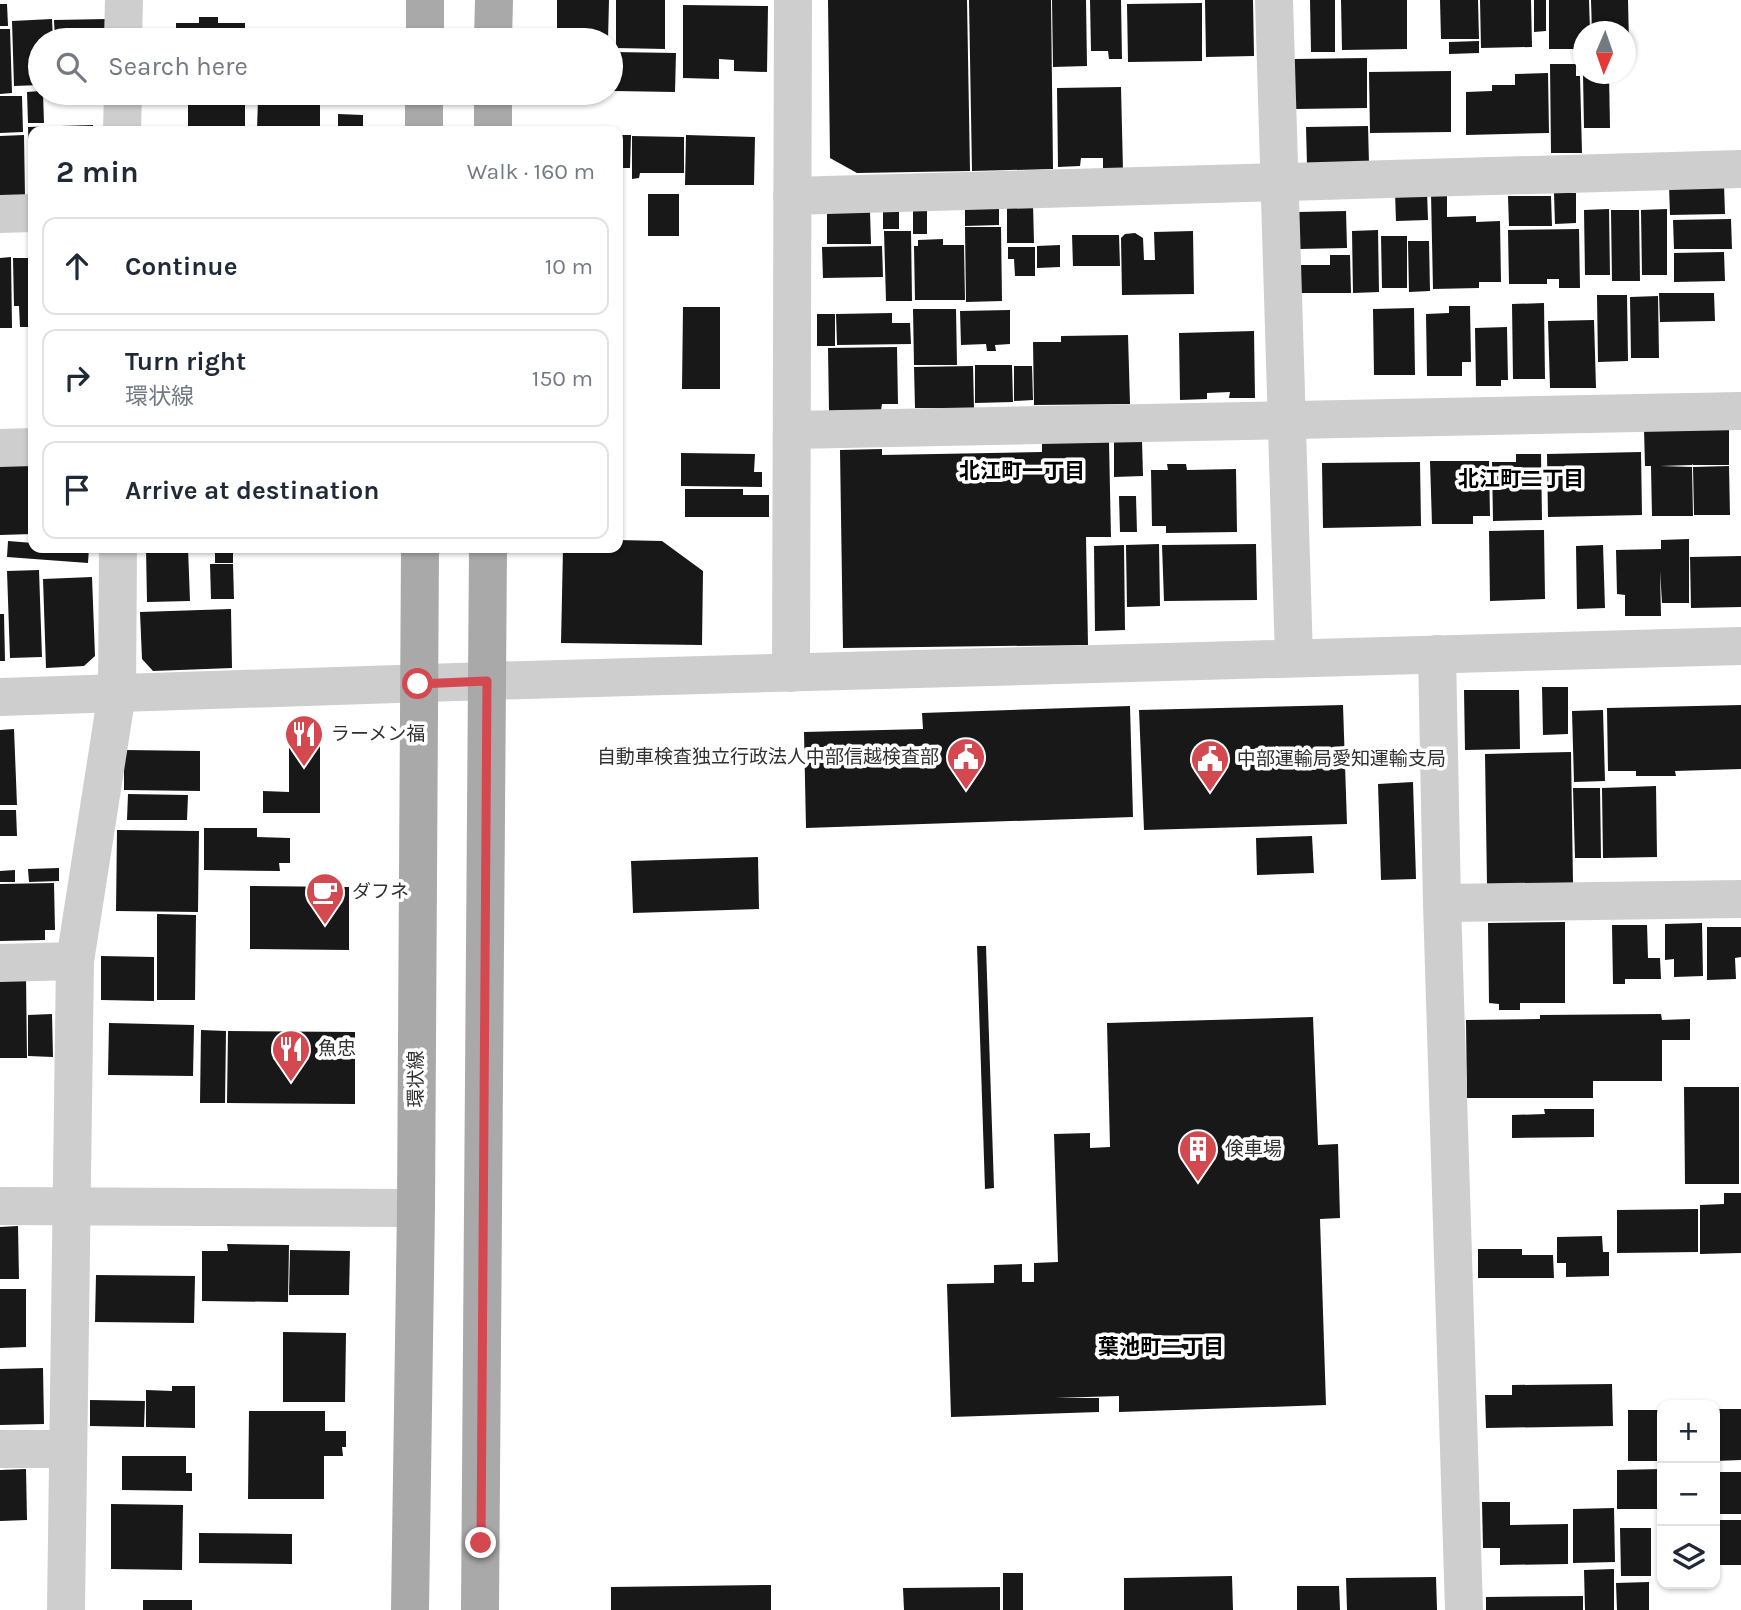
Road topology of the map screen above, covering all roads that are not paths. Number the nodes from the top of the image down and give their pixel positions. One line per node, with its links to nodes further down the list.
1 (124, 0): 6 (street)
2 (425, 0): 7 (main road)
3 (494, 0): 8 (main road)
4 (793, 0): 17 (street)
5 (1274, 0): 16 (street)
6 (123, 28)
7 (425, 28)
8 (494, 28)
9 (123, 105): 12 (street)
10 (424, 105): 13 (main road)
11 (493, 105): 14 (main road)
12 (122, 126)
13 (424, 126)
14 (492, 126)
15 (1741, 169): 16 (street)
16 (1279, 182): 17 (street); 21 (street)
17 (792, 196): 22 (street)
18 (28, 213): 19 (street)
19 (0, 214)
20 (1741, 411): 21 (street)
21 (1287, 420): 22 (street); 30 (street)
22 (792, 429): 31 (street)
23 (28, 447): 24 (street)
24 (0, 448)
25 (118, 553): 34 (street)
26 (420, 553): 33 (main road, 環状線)
27 (488, 553): 32 (main road)
28 (1741, 646): 29 (street)
29 (1437, 654): 30 (street); 37 (street)
30 (1294, 658): 31 (street)
31 (791, 673): 32 (street)
32 (487, 681): 33 (street); 47 (main road)
33 (418, 684): 34 (street); 42 (main road, 環状線)
34 (117, 693): 35 (street); 38 (street)
35 (0, 696)
36 (1741, 899): 37 (street)
37 (1442, 903): 48 (street)
38 (75, 961): 39 (street); 40 (street)
39 (0, 963)
40 (71, 1205): 41 (street); 42 (street); 44 (street)
41 (0, 1206)
42 (416, 1208): 46 (main road, 環状線)
43 (0, 1449): 44 (street)
44 (68, 1449): 45 (street)
45 (66, 1610)
46 (410, 1610)
47 (480, 1610)
48 (1464, 1610)

